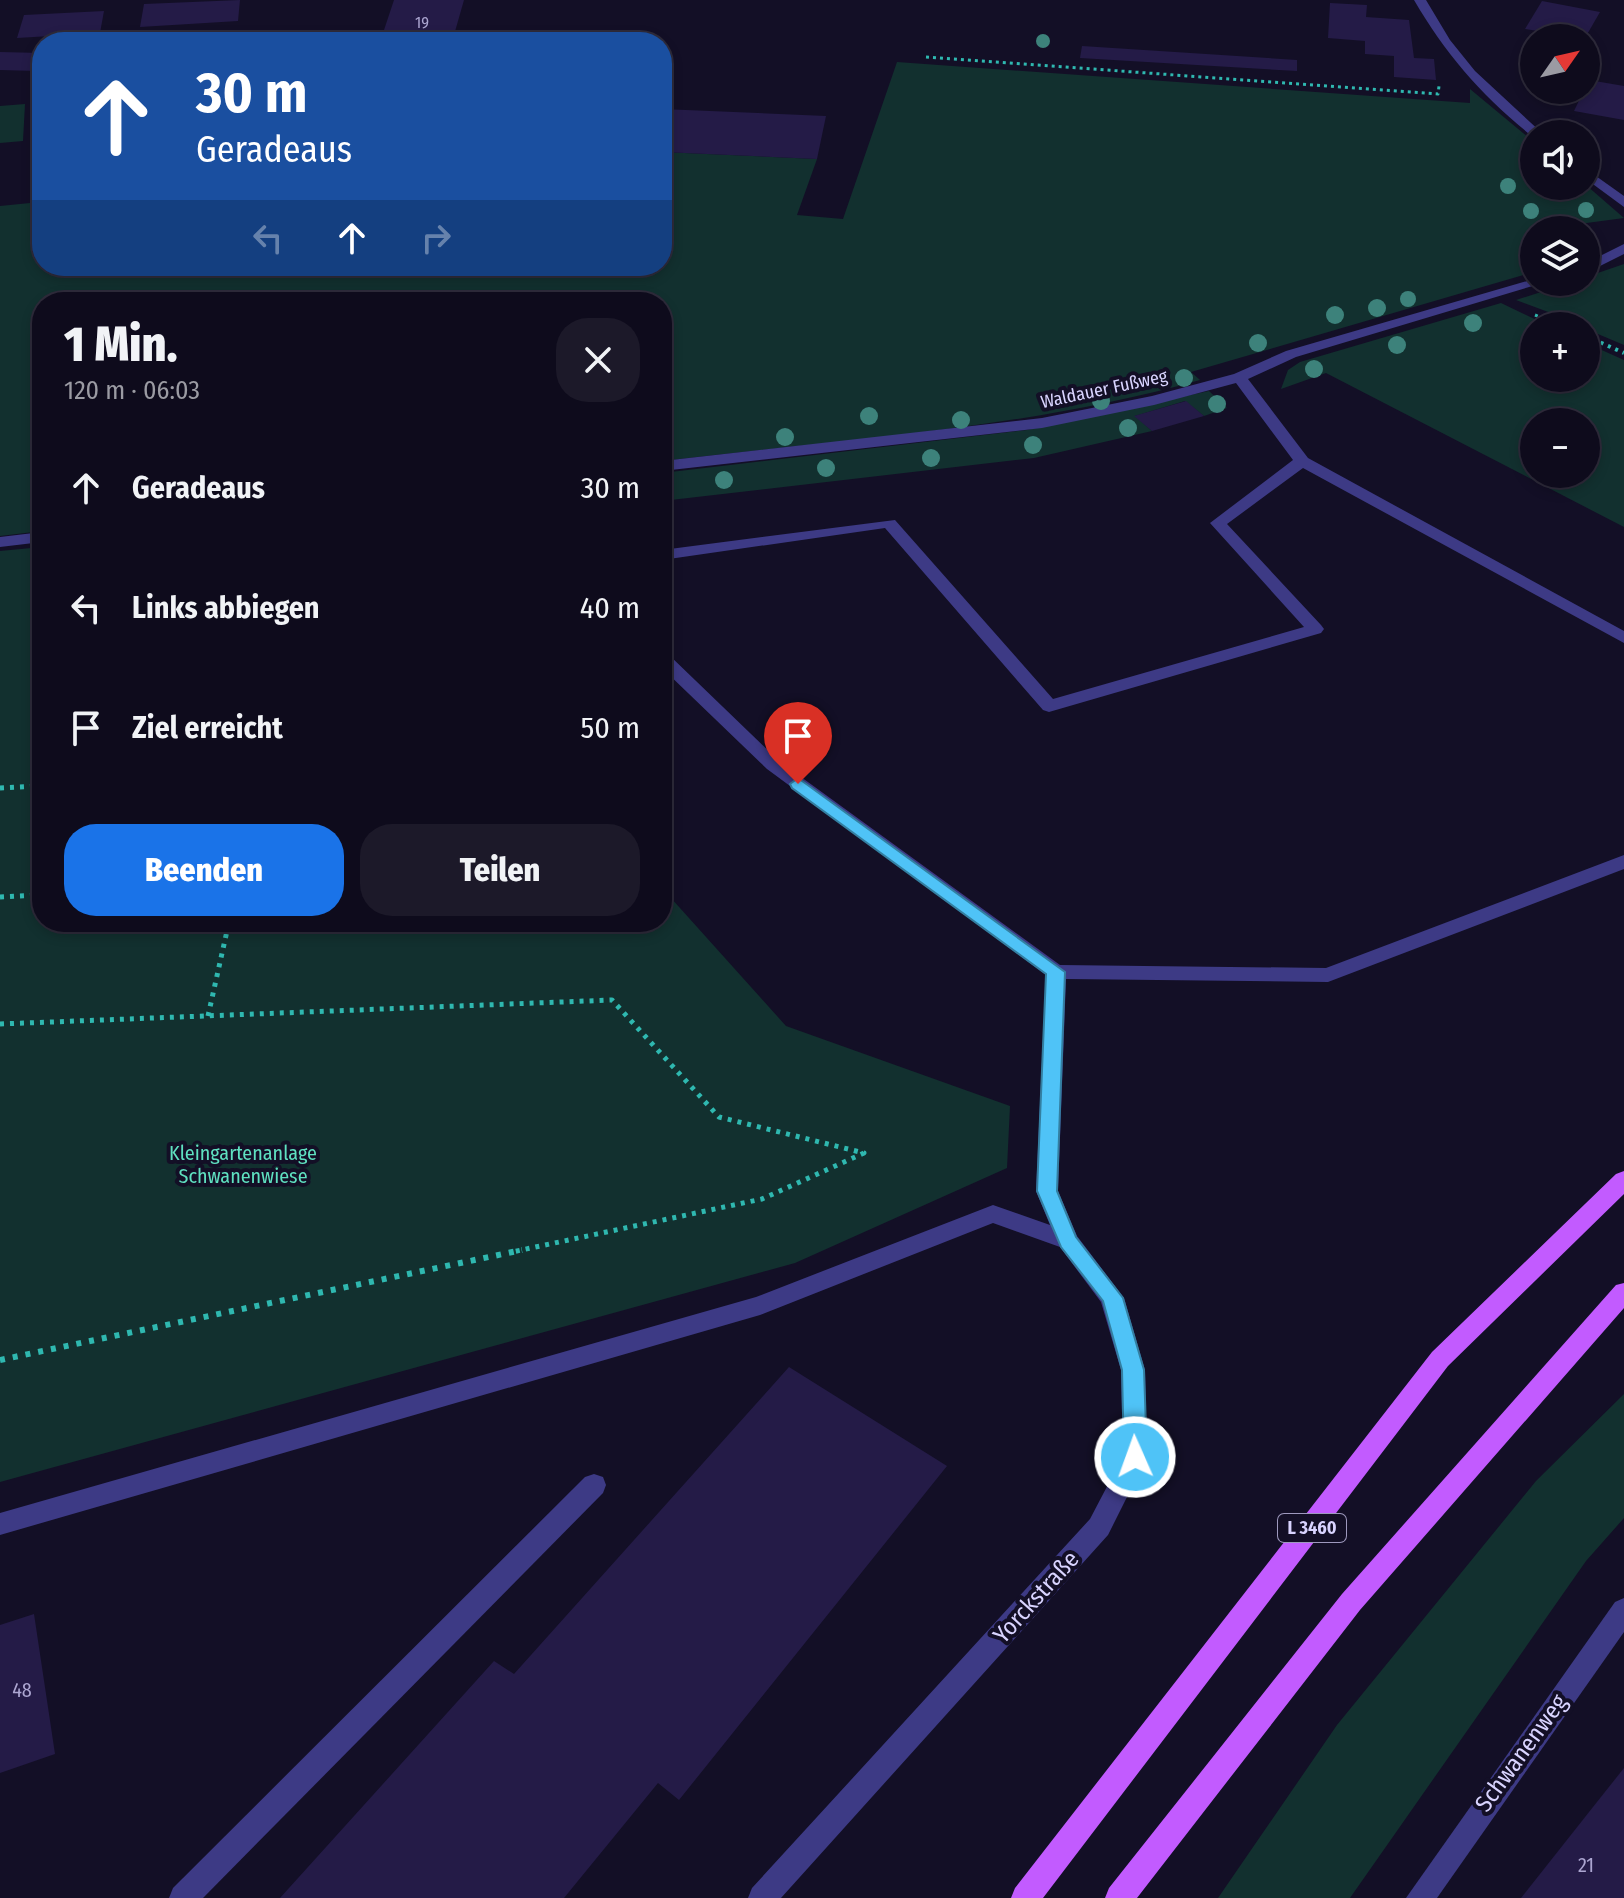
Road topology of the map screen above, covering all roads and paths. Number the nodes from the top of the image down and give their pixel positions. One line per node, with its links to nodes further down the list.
1 (1420, 0): 3 (street)
2 (926, 57): 3 (path)
3 (1464, 71): 4 (street)
4 (1521, 120)
5 (1600, 184): 6 (street)
6 (1624, 203)
7 (1624, 248): 8 (street)
8 (1600, 261)
9 (1520, 288): 12 (street, Waldauer Fußweg)
10 (1600, 342): 11 (path)
11 (1624, 353)
12 (1239, 377): 13 (street); 14 (street, Waldauer Fußweg)
13 (1302, 461): 17 (street); 18 (street)
14 (672, 465)
15 (32, 538): 16 (street)
16 (0, 542)
17 (672, 554)
18 (1624, 638)
19 (672, 668): 26 (street)
20 (32, 786): 21 (path)
21 (0, 788)
22 (1624, 862): 26 (street)
23 (32, 895): 24 (path)
24 (0, 897)
25 (227, 932): 27 (path)
26 (1056, 972): 30 (street, Yorckstraße)
27 (208, 1016): 28 (path); 32 (path)
28 (0, 1024)
29 (1624, 1180): 38 (main road, L 3460)
30 (1068, 1241): 34 (street); 37 (street, Yorckstraße)
31 (1624, 1292): 39 (main road)
32 (0, 1360)
33 (594, 1485): 36 (street)
34 (0, 1524)
35 (1624, 1610): 40 (street, Schwanenweg)
36 (183, 1898)
37 (762, 1898)
38 (1025, 1898)
39 (1119, 1898)
40 (1420, 1898)

